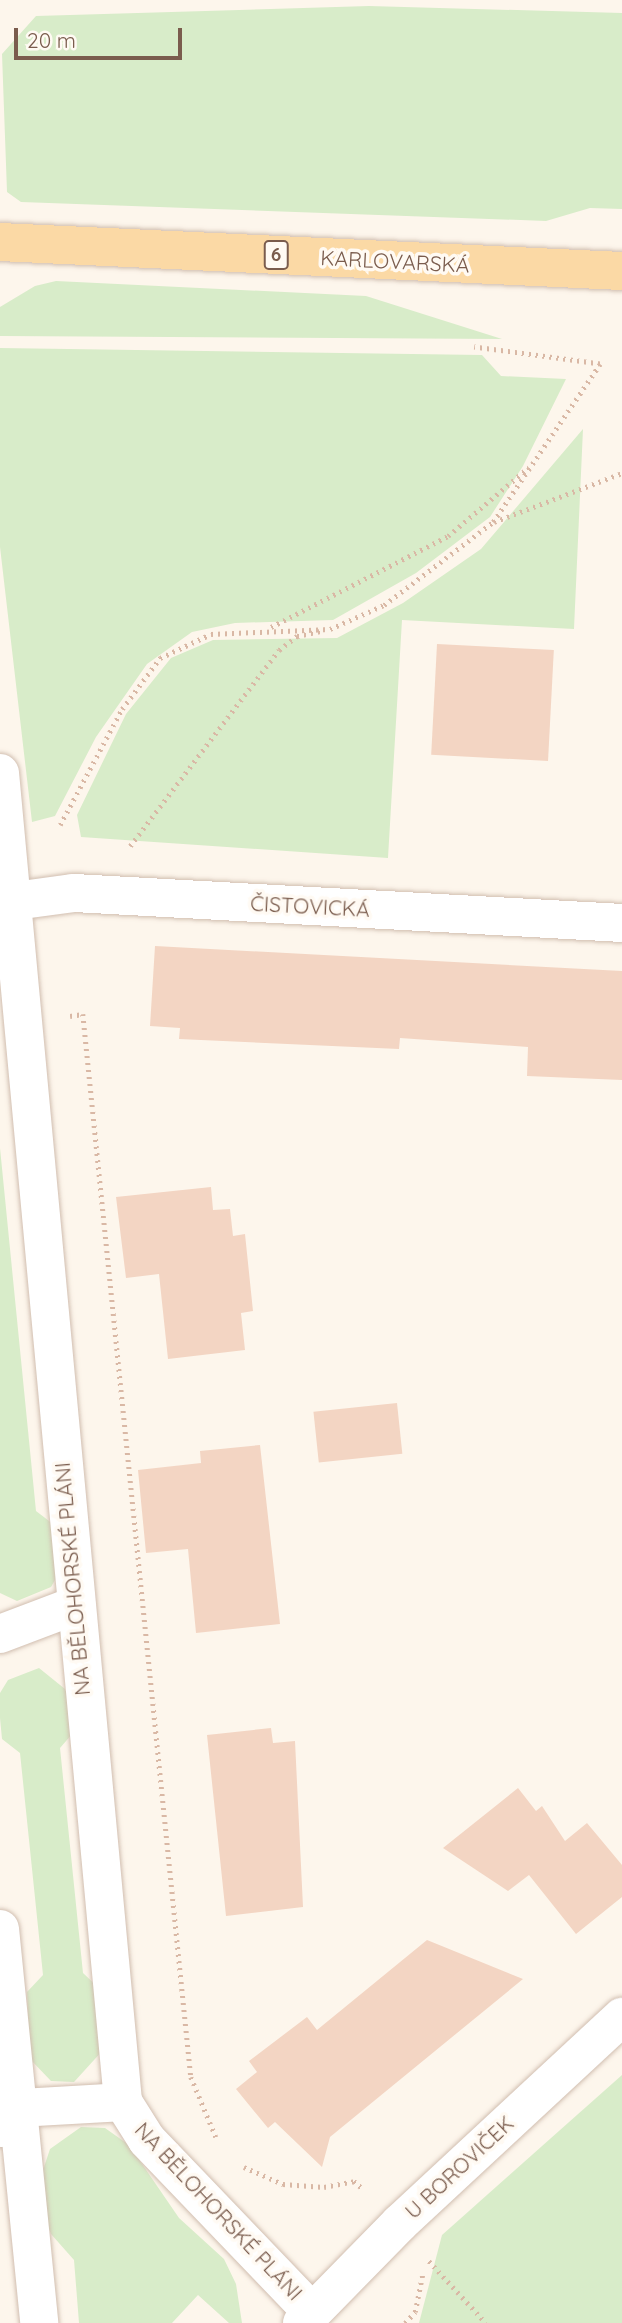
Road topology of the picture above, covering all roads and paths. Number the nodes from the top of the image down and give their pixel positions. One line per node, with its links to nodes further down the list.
1 (0, 242): 2 (main road, KARLOVARSKÁ / 6)
2 (622, 271)
3 (474, 347): 4 (path)
4 (535, 462): 6 (path); 7 (path)
5 (622, 473): 6 (path)
6 (493, 522): 8 (path)
7 (267, 628): 8 (path); 10 (path)
8 (330, 628): 11 (path)
9 (0, 774): 12 (street, NA BĚLOHORSKÉ PLÁNI)
10 (61, 825)
11 (125, 852)
12 (7, 901): 13 (street, ČISTOVICKÁ); 15 (street, NA BĚLOHORSKÉ PLÁNI)
13 (622, 923)
14 (83, 1014): 21 (path)
15 (74, 1606): 16 (street); 19 (street, NA BĚLOHORSKÉ PLÁNI)
16 (0, 1634)
17 (0, 1929): 20 (street)
18 (622, 2017): 23 (street, U BOROVIČEK)
19 (123, 2102): 20 (street); 24 (street, NA BĚLOHORSKÉ PLÁNI)
20 (9, 2118): 25 (street)
21 (221, 2148)
22 (235, 2163): 23 (path)
23 (400, 2223): 24 (street, U BOROVIČEK)
24 (307, 2317)
25 (39, 2323)
26 (405, 2323): 27 (path)
27 (486, 2323)

